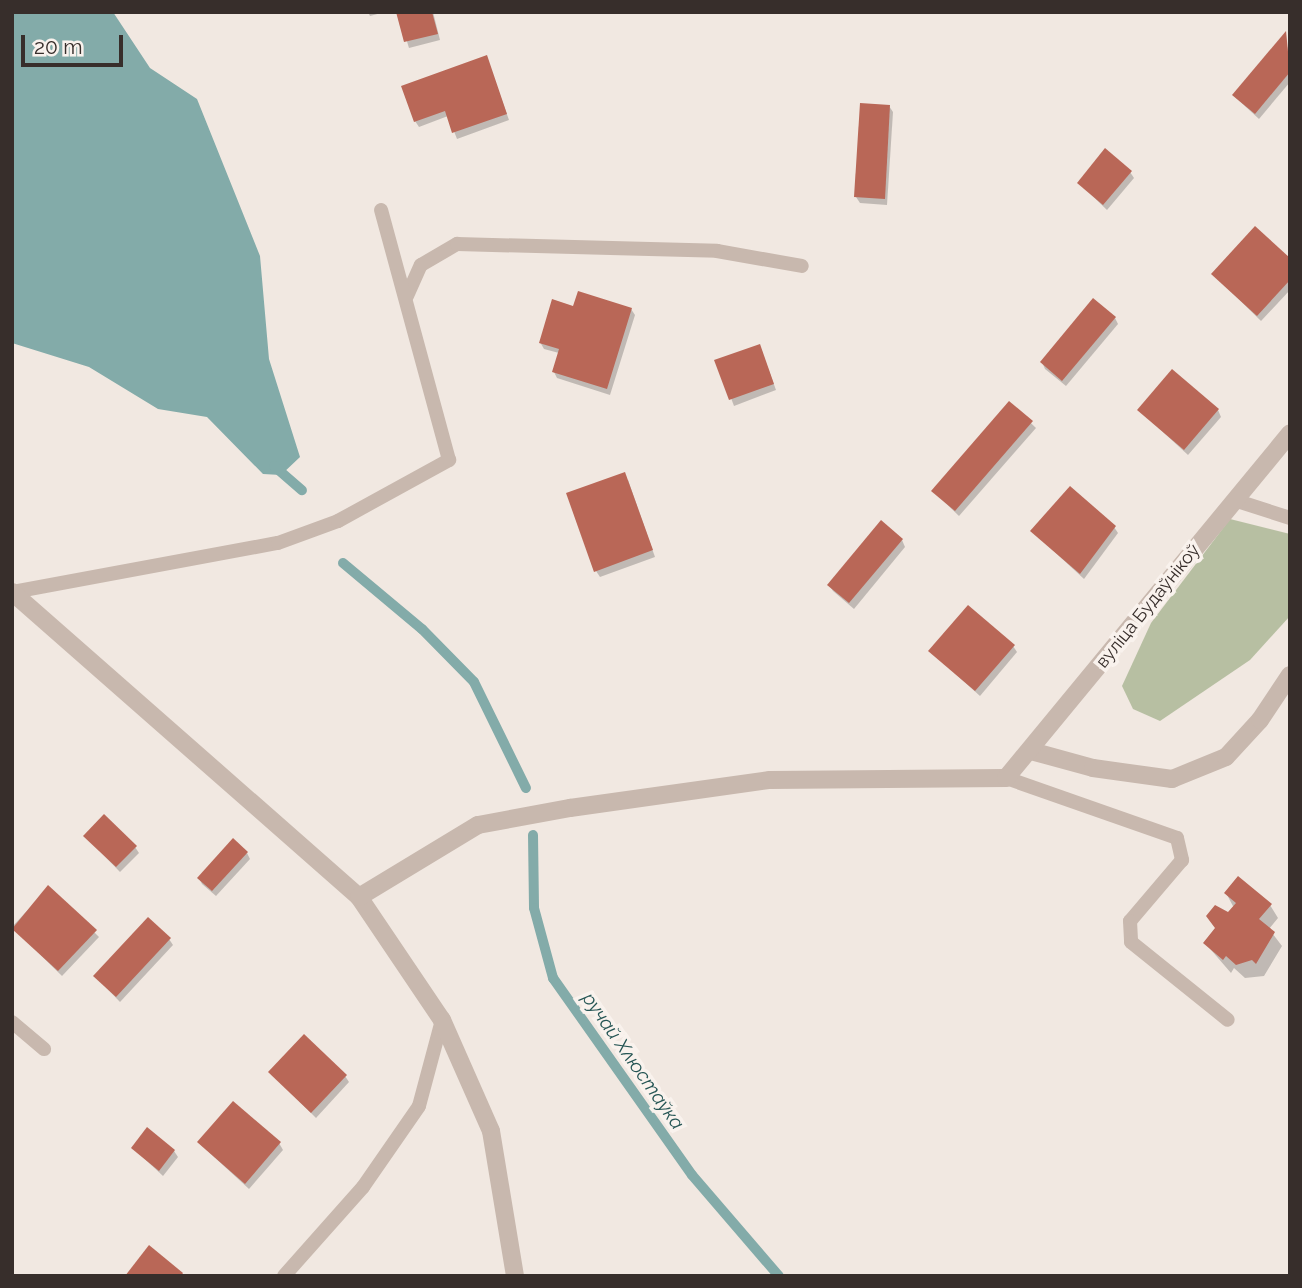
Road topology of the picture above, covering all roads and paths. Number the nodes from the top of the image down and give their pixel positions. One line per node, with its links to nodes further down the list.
1 (381, 210): 3 (lane)
2 (802, 266): 3 (lane)
3 (407, 296): 7 (lane)
4 (1290, 433): 5 (street, вуліца Будаўнікоў)
5 (1234, 500): 6 (lane); 9 (street, вуліца Будаўнікоў)
6 (1290, 518)
7 (13, 592): 11 (street)
8 (1290, 675): 9 (street)
9 (1031, 751): 10 (street, вуліца Будаўнікоў)
10 (1006, 778): 11 (street); 13 (lane)
11 (359, 897): 12 (street)
12 (442, 1020): 16 (lane); 17 (street)
13 (1228, 1020)
14 (12, 1022): 15 (lane)
15 (44, 1049)
16 (284, 1276)
17 (515, 1276)

